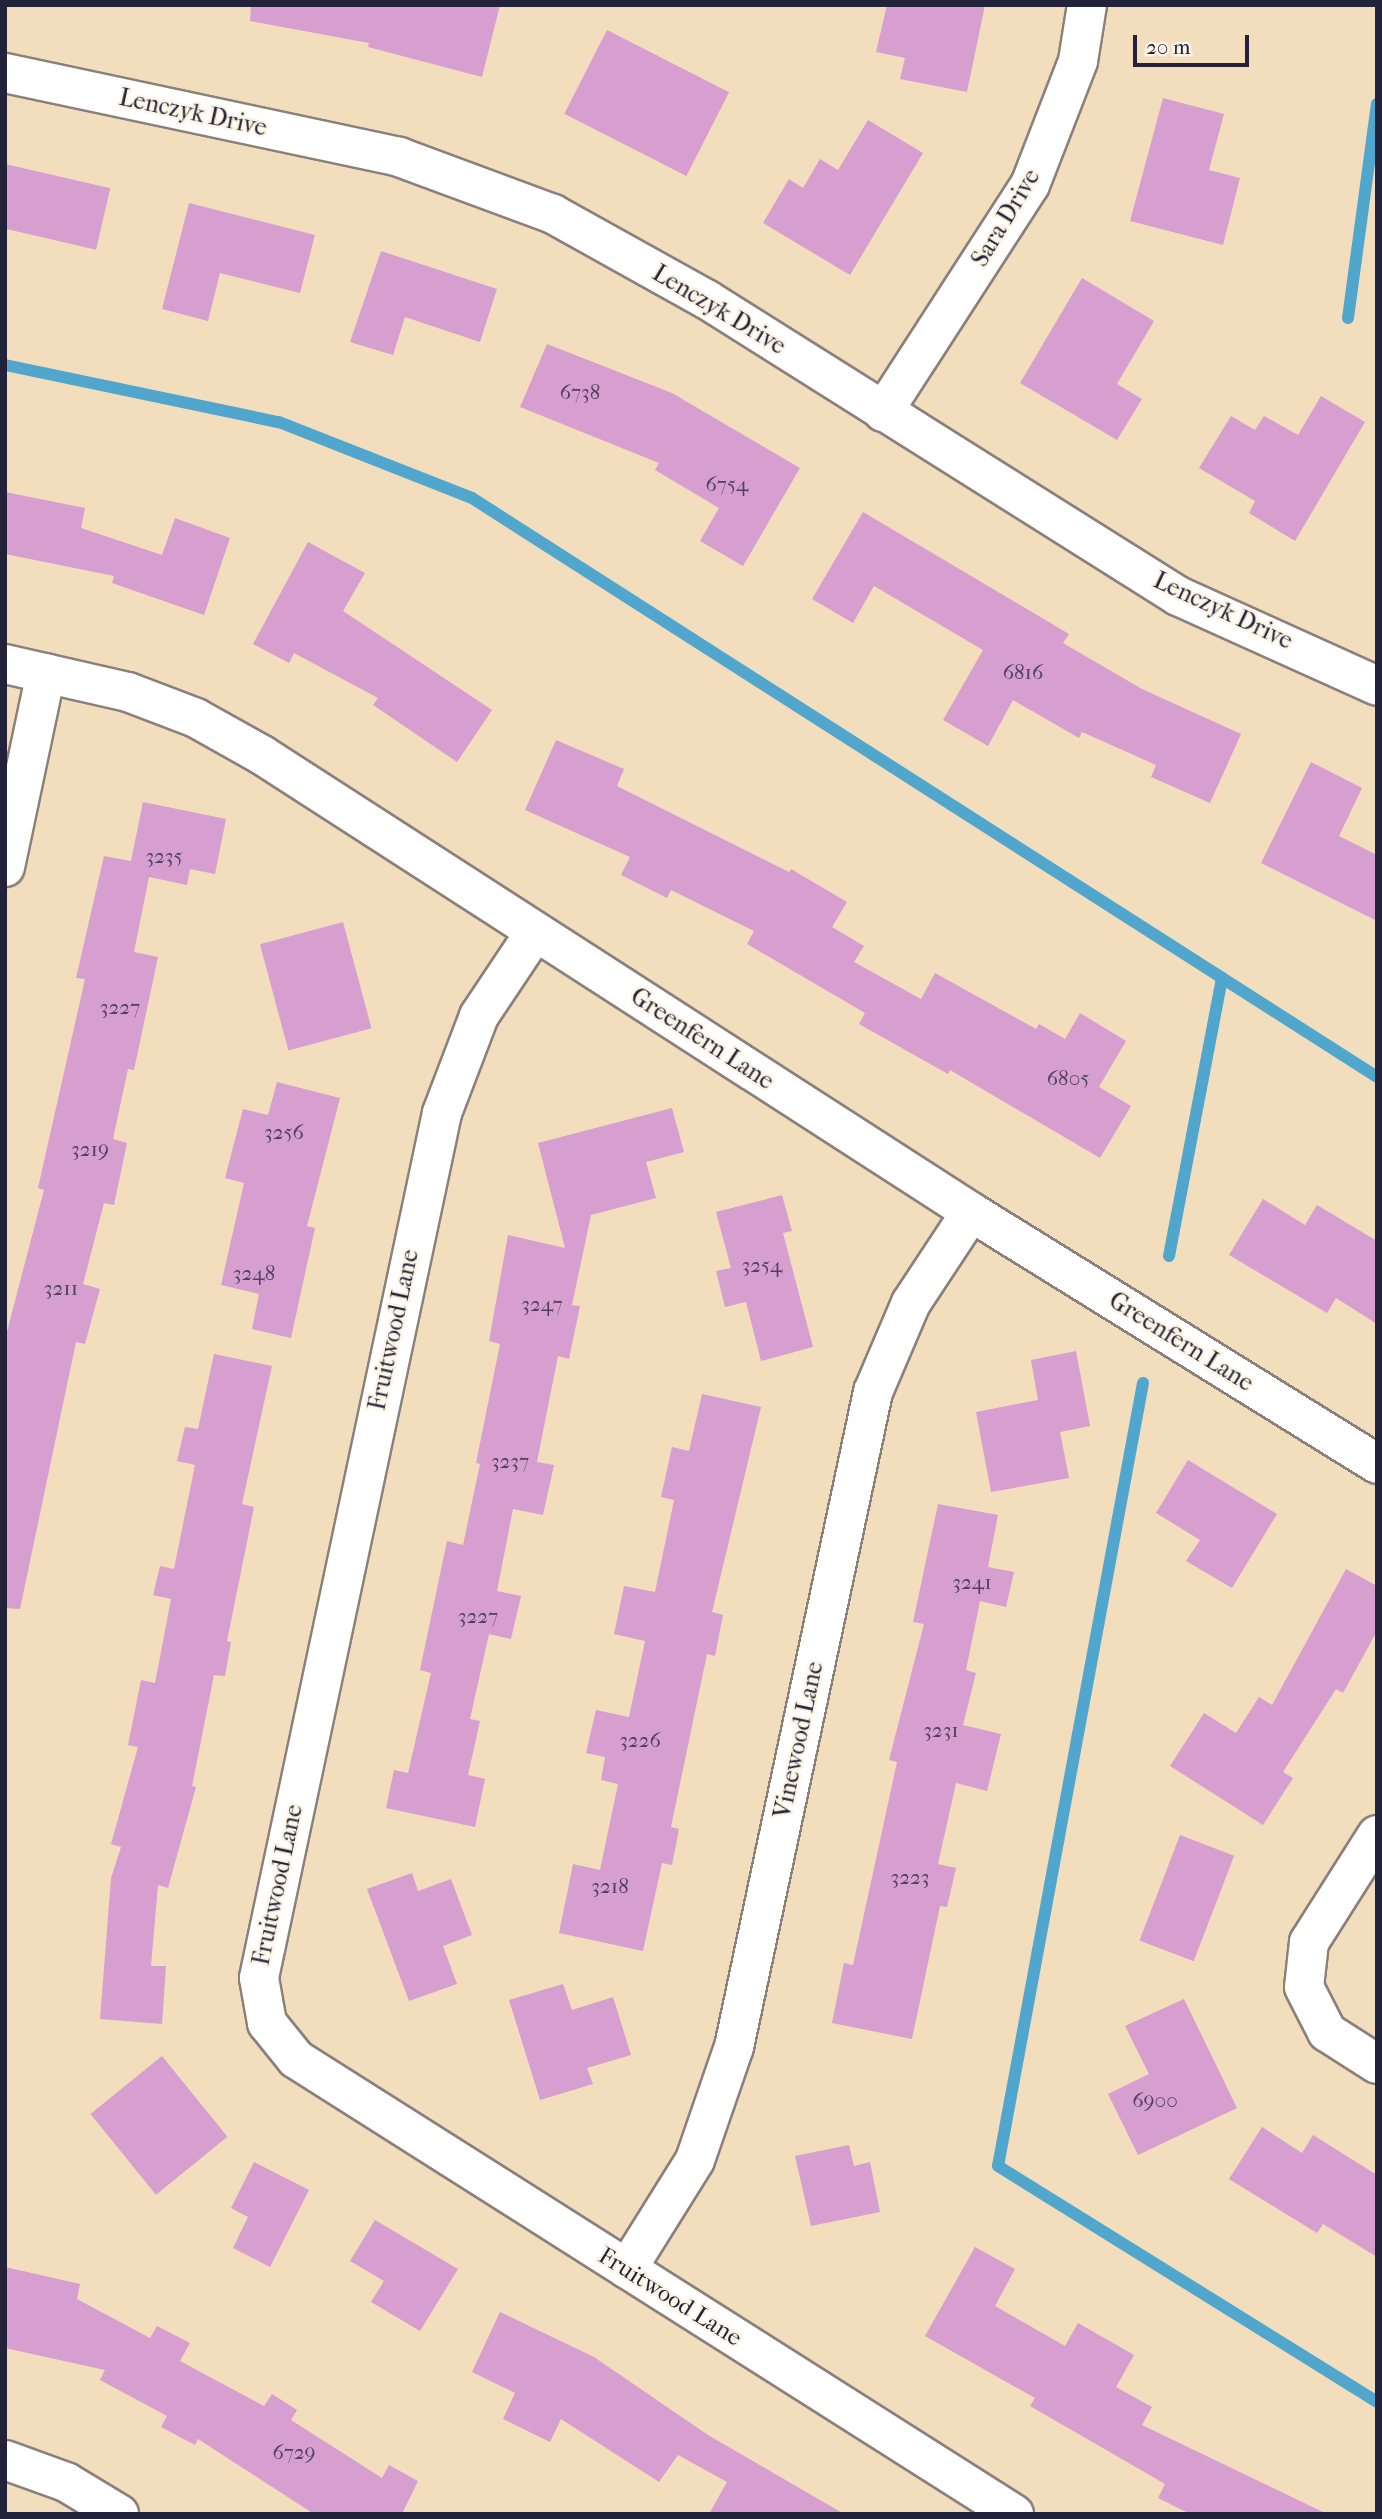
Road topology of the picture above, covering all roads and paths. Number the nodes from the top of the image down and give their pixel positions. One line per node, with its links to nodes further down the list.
1 (1087, 5): 3 (street, Sara Drive)
2 (5, 73): 3 (street, Lenczyk Drive)
3 (883, 412): 6 (street, Lenczyk Drive)
4 (5, 664): 5 (street, Greenfern Lane)
5 (46, 673): 7 (street); 8 (street, Greenfern Lane)
6 (1377, 685)
7 (5, 867)
8 (535, 932): 9 (street, Greenfern Lane); 13 (street, Fruitwood Lane)
9 (971, 1212): 10 (street, Greenfern Lane); 13 (street, Vinewood Lane)
10 (1377, 1464)
11 (1377, 1835): 12 (street)
12 (1377, 2064)
13 (627, 2269): 16 (street, Fruitwood Lane)
14 (5, 2460): 15 (street)
15 (119, 2514)
16 (1014, 2514)

